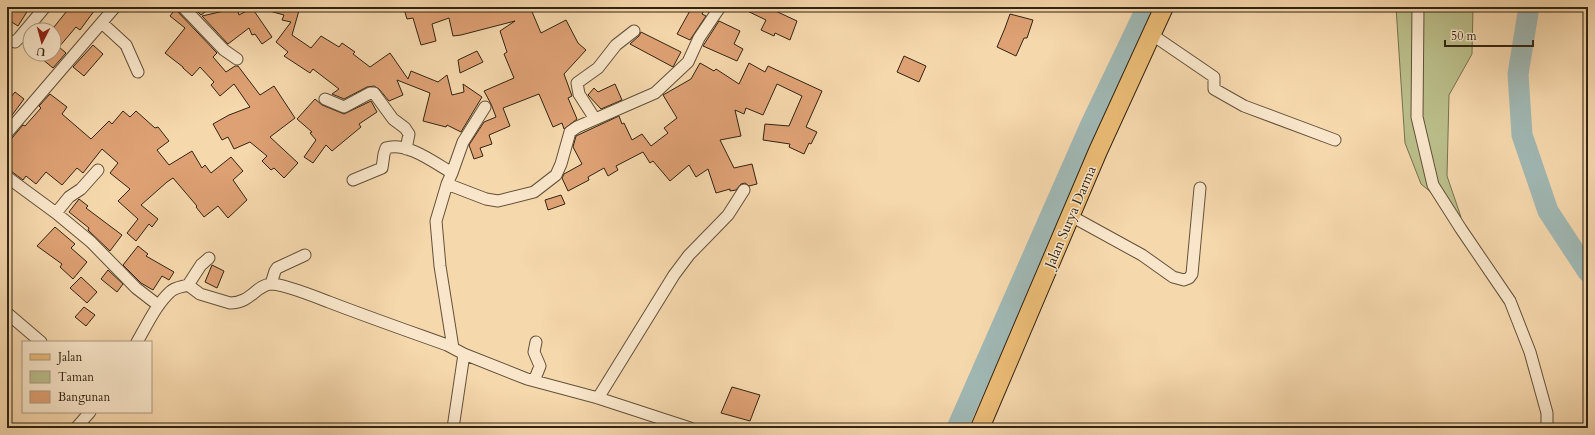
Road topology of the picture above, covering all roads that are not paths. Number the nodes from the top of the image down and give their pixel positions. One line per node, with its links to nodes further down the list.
1 (45, 7): 10 (street)
2 (183, 7): 11 (street)
3 (720, 7): 15 (street)
4 (1164, 7): 9 (main road, Jalan Surya Darma)
5 (1418, 7): 46 (street)
6 (112, 8): 7 (street)
7 (102, 23): 12 (street); 16 (street)
8 (634, 31): 15 (street)
9 (1151, 34): 17 (street); 27 (main road, Jalan Surya Darma)
10 (7, 40)
11 (237, 59)
12 (138, 72)
13 (325, 99): 18 (street)
14 (485, 107): 20 (street)
15 (595, 119): 23 (street)
16 (7, 132)
17 (1335, 140)
18 (406, 149): 20 (street); 22 (street)
19 (98, 170): 26 (street)
20 (452, 173): 23 (street)
21 (7, 177): 26 (street)
22 (352, 180)
23 (447, 184): 37 (street)
24 (1200, 188): 27 (street)
25 (744, 190): 40 (street)
26 (56, 213): 32 (street)
27 (1071, 216): 45 (main road, Jalan Surya Darma)
28 (305, 255): 30 (street)
29 (209, 258): 31 (street)
30 (271, 284): 31 (street); 37 (street)
31 (188, 285): 32 (street)
32 (158, 306): 35 (street)
33 (7, 313): 34 (street)
34 (40, 341)
35 (138, 341)
36 (536, 342): 39 (street)
37 (453, 348): 38 (street)
38 (464, 354): 39 (street); 43 (street)
39 (534, 381): 40 (street)
40 (598, 398): 44 (street)
41 (89, 413): 42 (street)
42 (81, 426)
43 (453, 428)
44 (690, 428)
45 (980, 428)
46 (1547, 428)

